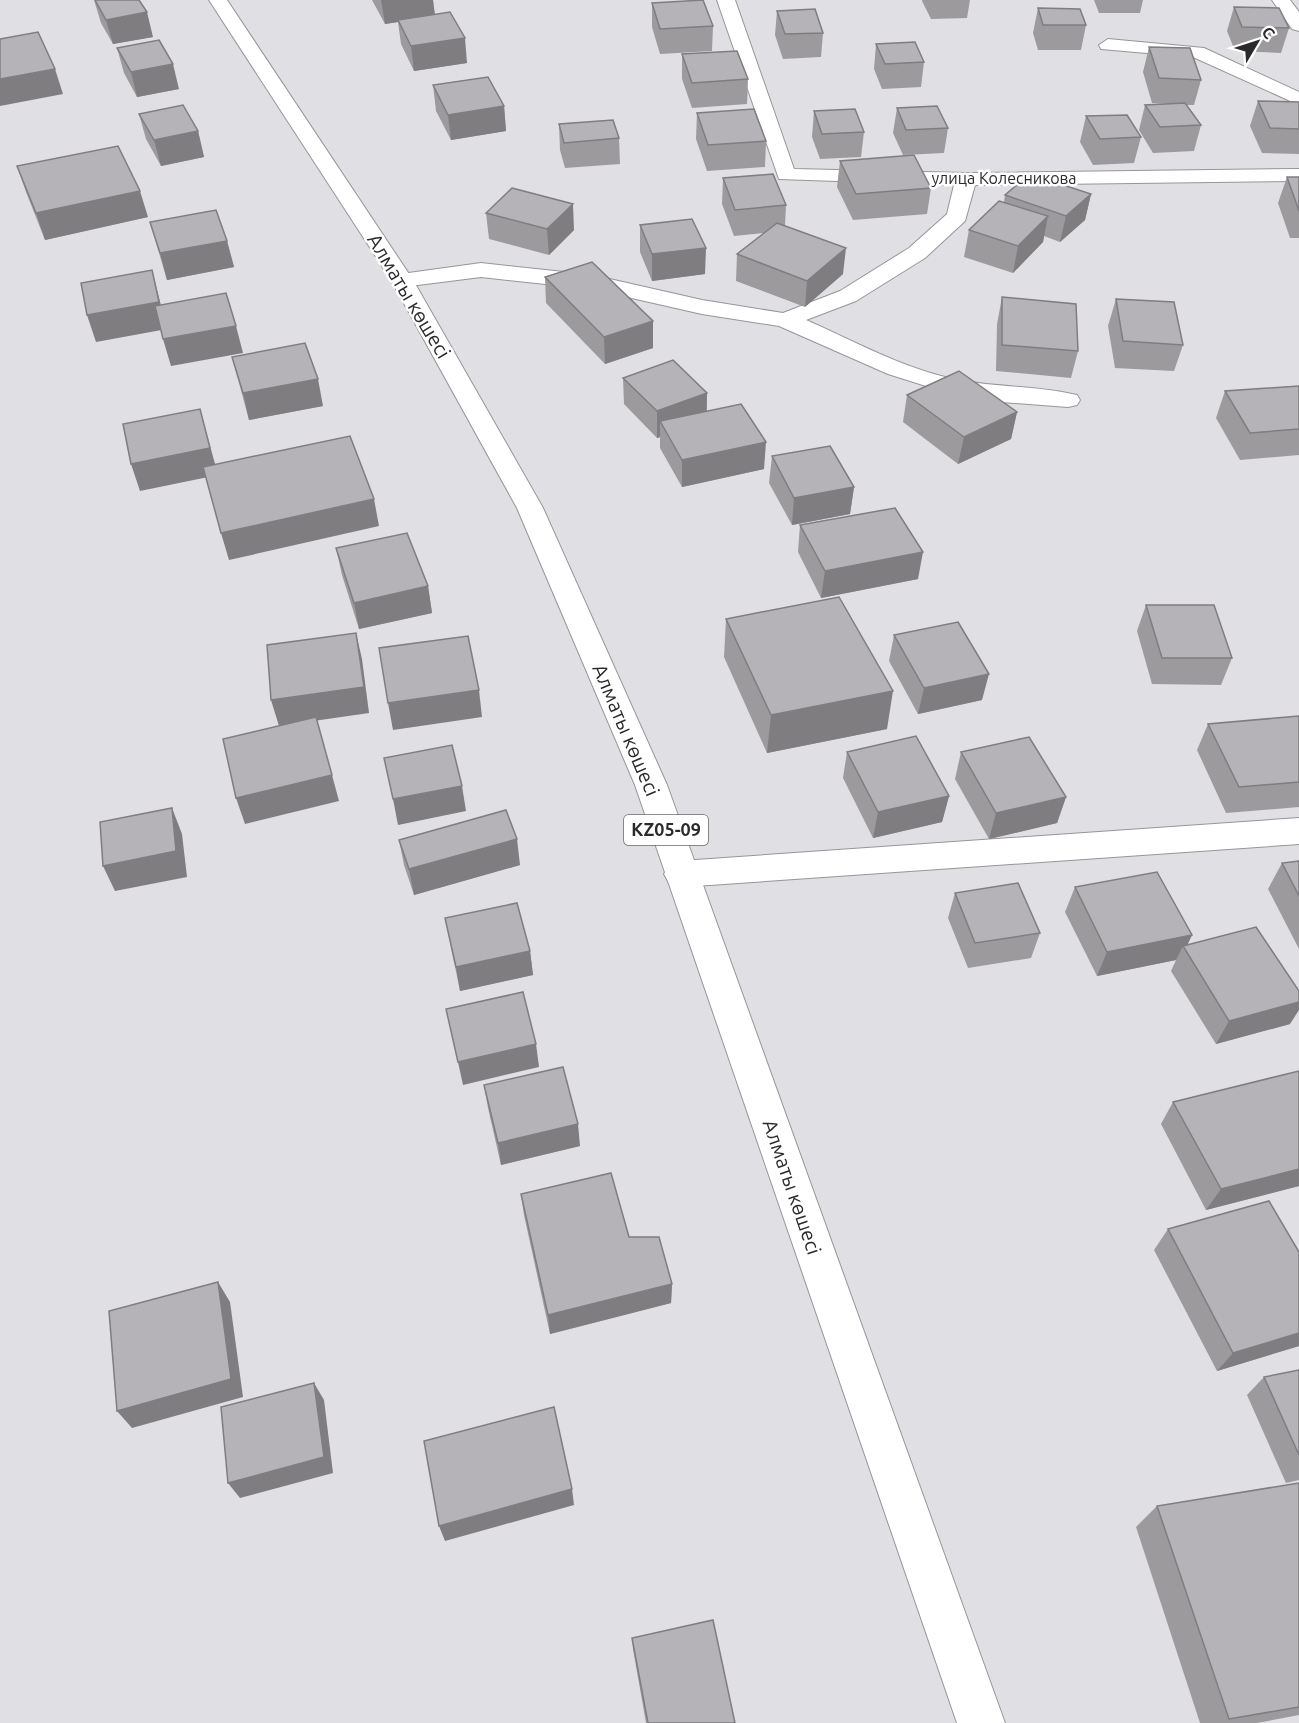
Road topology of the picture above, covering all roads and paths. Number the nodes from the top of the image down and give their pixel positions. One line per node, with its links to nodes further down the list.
1 (218, 0): 9 (street, Алматы көшесі / KZ05-09)
2 (726, 0): 8 (street, улица Колесникова)
3 (1281, 0): 4 (street)
4 (1299, 25)
5 (1107, 45): 6 (street)
6 (1299, 99)
7 (1299, 175): 8 (street, улица Колесникова)
8 (966, 179): 10 (street)
9 (402, 280): 10 (street); 13 (street, Алматы көшесі / KZ05-09)
10 (785, 320): 11 (street)
11 (1068, 400)
12 (1299, 831): 13 (street)
13 (681, 874): 14 (street, Алматы көшесі / KZ05-09)
14 (981, 1723)

